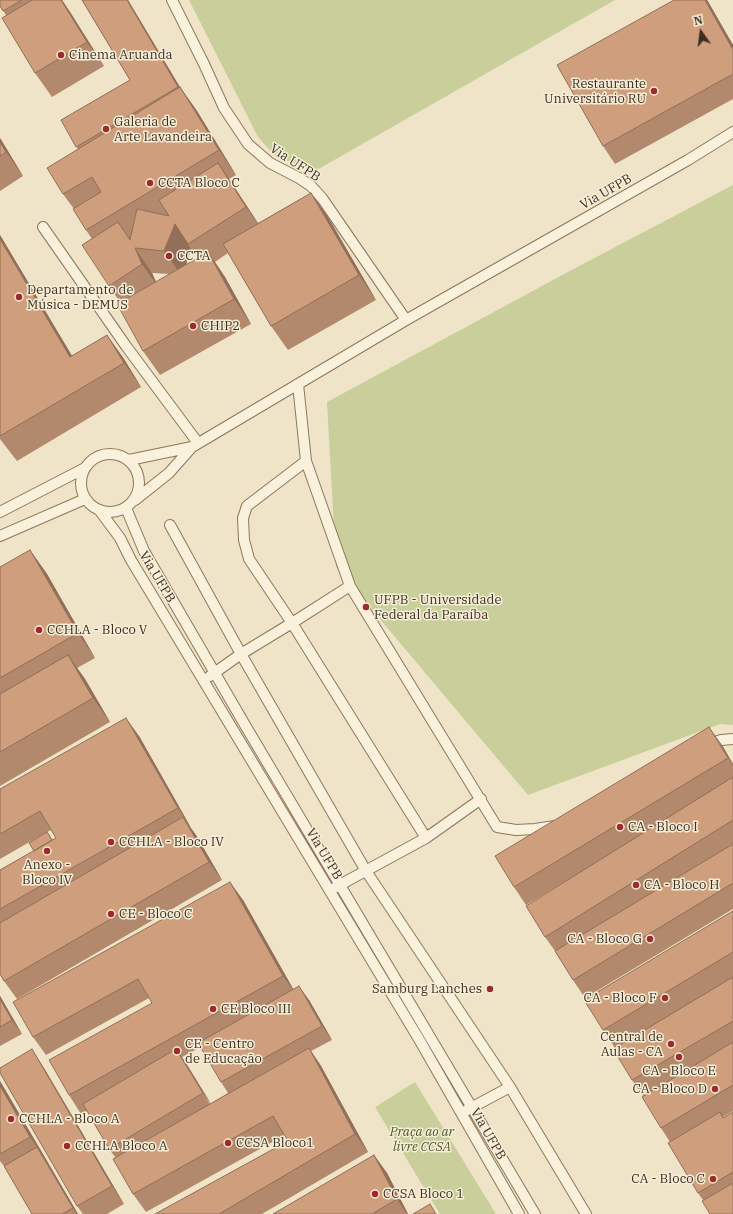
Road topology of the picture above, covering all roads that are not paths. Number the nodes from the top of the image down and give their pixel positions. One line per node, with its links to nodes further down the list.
1 (172, 0): 4 (lane, Via UFPB)
2 (733, 132): 4 (lane, Via UFPB)
3 (43, 227): 6 (lane)
4 (406, 320): 5 (lane, Via UFPB)
5 (298, 384): 6 (lane, Via UFPB); 8 (lane)
6 (195, 445): 7 (lane, Via UFPB); 11 (lane, Via UFPB)
7 (129, 460): 9 (lane, Via UFPB); 11 (lane)
8 (306, 461): 17 (lane); 18 (lane)
9 (85, 468): 10 (lane); 14 (lane, Via UFPB)
10 (85, 499): 13 (lane, Via UFPB); 16 (lane)
11 (135, 500): 12 (lane, Via UFPB)
12 (126, 508): 13 (lane, Via UFPB); 20 (lane, Via UFPB)
13 (100, 511): 21 (lane, Via UFPB)
14 (0, 512)
15 (170, 524): 19 (lane)
16 (0, 536)
17 (350, 586): 18 (lane); 24 (lane)
18 (292, 623): 19 (lane); 26 (lane)
19 (241, 654): 20 (lane); 27 (lane)
20 (215, 673): 21 (lane); 28 (lane, Via UFPB)
21 (204, 679): 29 (lane, Via UFPB)
22 (733, 739): 23 (lane)
23 (699, 748)
24 (480, 799): 25 (lane); 26 (lane)
25 (567, 821)
26 (426, 838): 27 (lane)
27 (366, 871): 28 (lane); 30 (lane)
28 (340, 884): 29 (lane); 31 (lane, Via UFPB)
29 (331, 891): 32 (lane, Via UFPB)
30 (510, 1088): 31 (lane); 35 (lane)
31 (472, 1107): 32 (lane); 34 (lane, Via UFPB)
32 (462, 1113): 33 (lane, Via UFPB)
33 (519, 1214)
34 (535, 1214)
35 (586, 1214)

